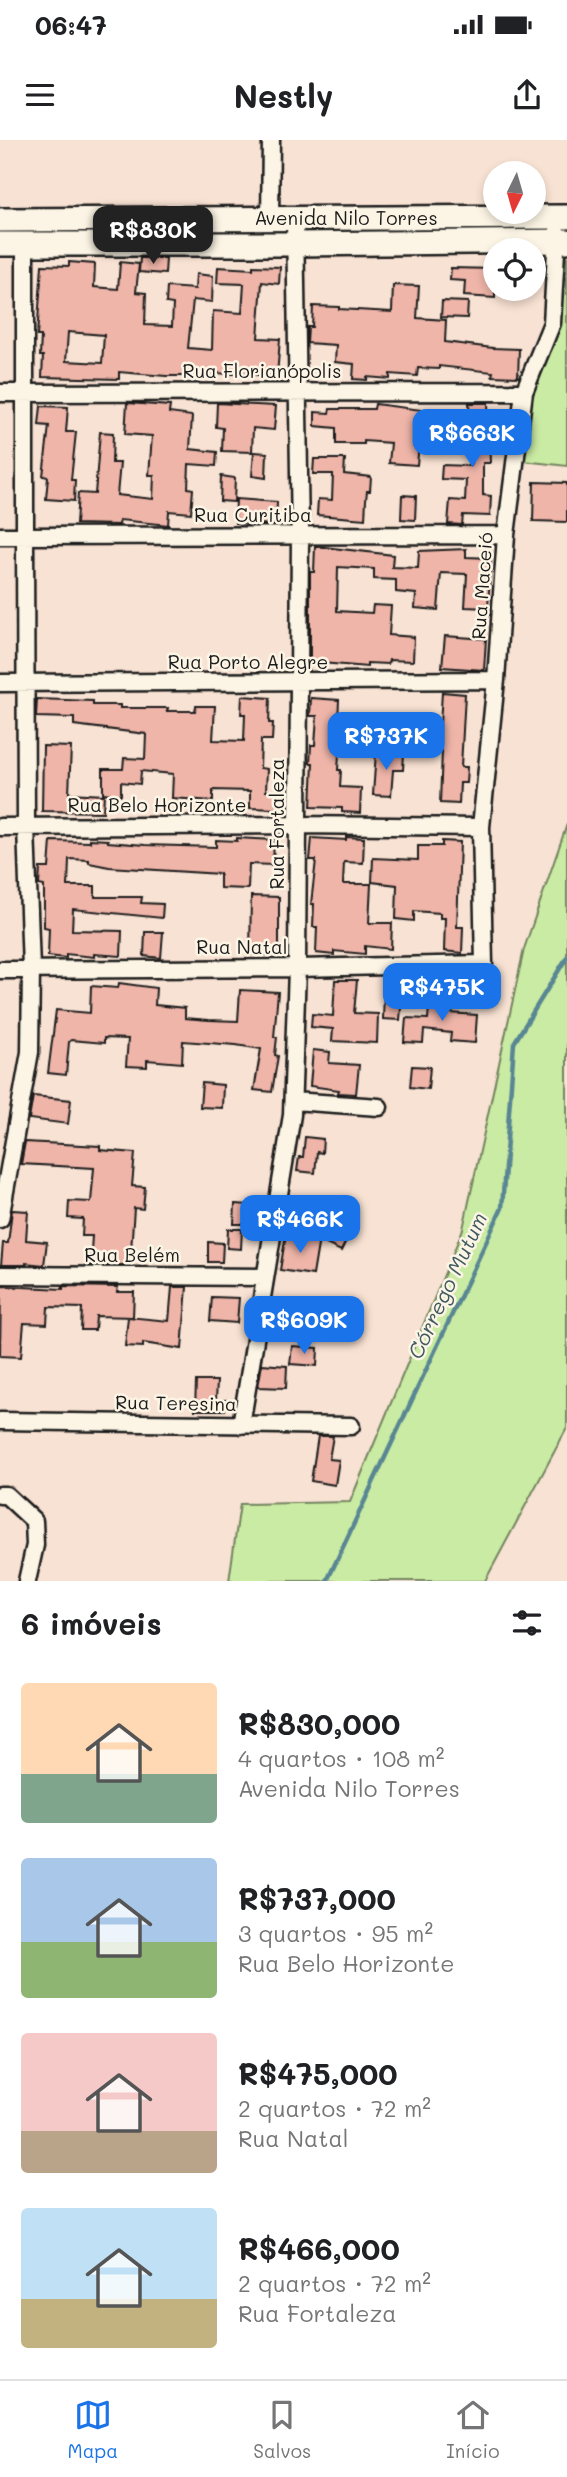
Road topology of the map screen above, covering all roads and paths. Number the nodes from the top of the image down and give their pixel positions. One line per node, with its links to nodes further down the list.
1 (271, 140): 3 (street)
2 (562, 217): 5 (main road, Avenida Nilo Torres); 6 (street, Rua Maceió)
3 (271, 219): 4 (main road, Avenida Nilo Torres); 5 (main road, Avenida Nilo Torres)
4 (0, 220)
5 (295, 220): 9 (street, Rua Fortaleza)
6 (562, 240): 9 (main road, Avenida Nilo Torres); 11 (street, Rua Maceió)
7 (25, 243): 8 (main road, Avenida Nilo Torres); 9 (main road, Avenida Nilo Torres); 13 (street)
8 (0, 244)
9 (296, 244): 10 (street, Rua Fortaleza)
10 (298, 392): 11 (street, Rua Florianópolis); 13 (street, Rua Florianópolis); 17 (street, Rua Fortaleza)
11 (524, 392): 14 (street, Rua Maceió)
12 (0, 393): 13 (street, Rua Florianópolis)
13 (24, 393): 16 (street)
14 (506, 535): 17 (street, Rua Curitiba); 18 (street, Rua Maceió)
15 (0, 536): 16 (street, Rua Curitiba)
16 (25, 536): 17 (street, Rua Curitiba); 20 (street)
17 (300, 536): 21 (street, Rua Fortaleza)
18 (496, 680): 21 (street, Rua Porto Alegre); 25 (street, Rua Maceió)
19 (0, 683): 20 (street, Rua Porto Alegre)
20 (26, 683): 21 (street, Rua Porto Alegre); 24 (street)
21 (299, 683): 22 (street, Rua Fortaleza)
22 (298, 825): 24 (street, Rua Belo Horizonte); 25 (street, Rua Belo Horizonte); 27 (street, Rua Fortaleza)
23 (0, 827): 24 (street, Rua Belo Horizonte)
24 (26, 827): 28 (street)
25 (481, 827): 26 (street, Rua Maceió)
26 (484, 964): 27 (street, Rua Natal)
27 (297, 968): 28 (street, Rua Natal); 30 (street, Rua Fortaleza)
28 (31, 969): 29 (street, Rua Natal); 32 (street)
29 (0, 970)
30 (293, 1101): 31 (street); 35 (street, Rua Fortaleza)
31 (379, 1107)
32 (8, 1137): 33 (street)
33 (0, 1219)
34 (0, 1275): 35 (street, Rua Belém)
35 (264, 1277): 37 (street, Rua Fortaleza)
36 (0, 1421): 37 (street, Rua Teresina)
37 (241, 1424): 38 (street, Rua Teresina)
38 (351, 1426)
39 (0, 1495): 40 (street)
40 (27, 1581)

